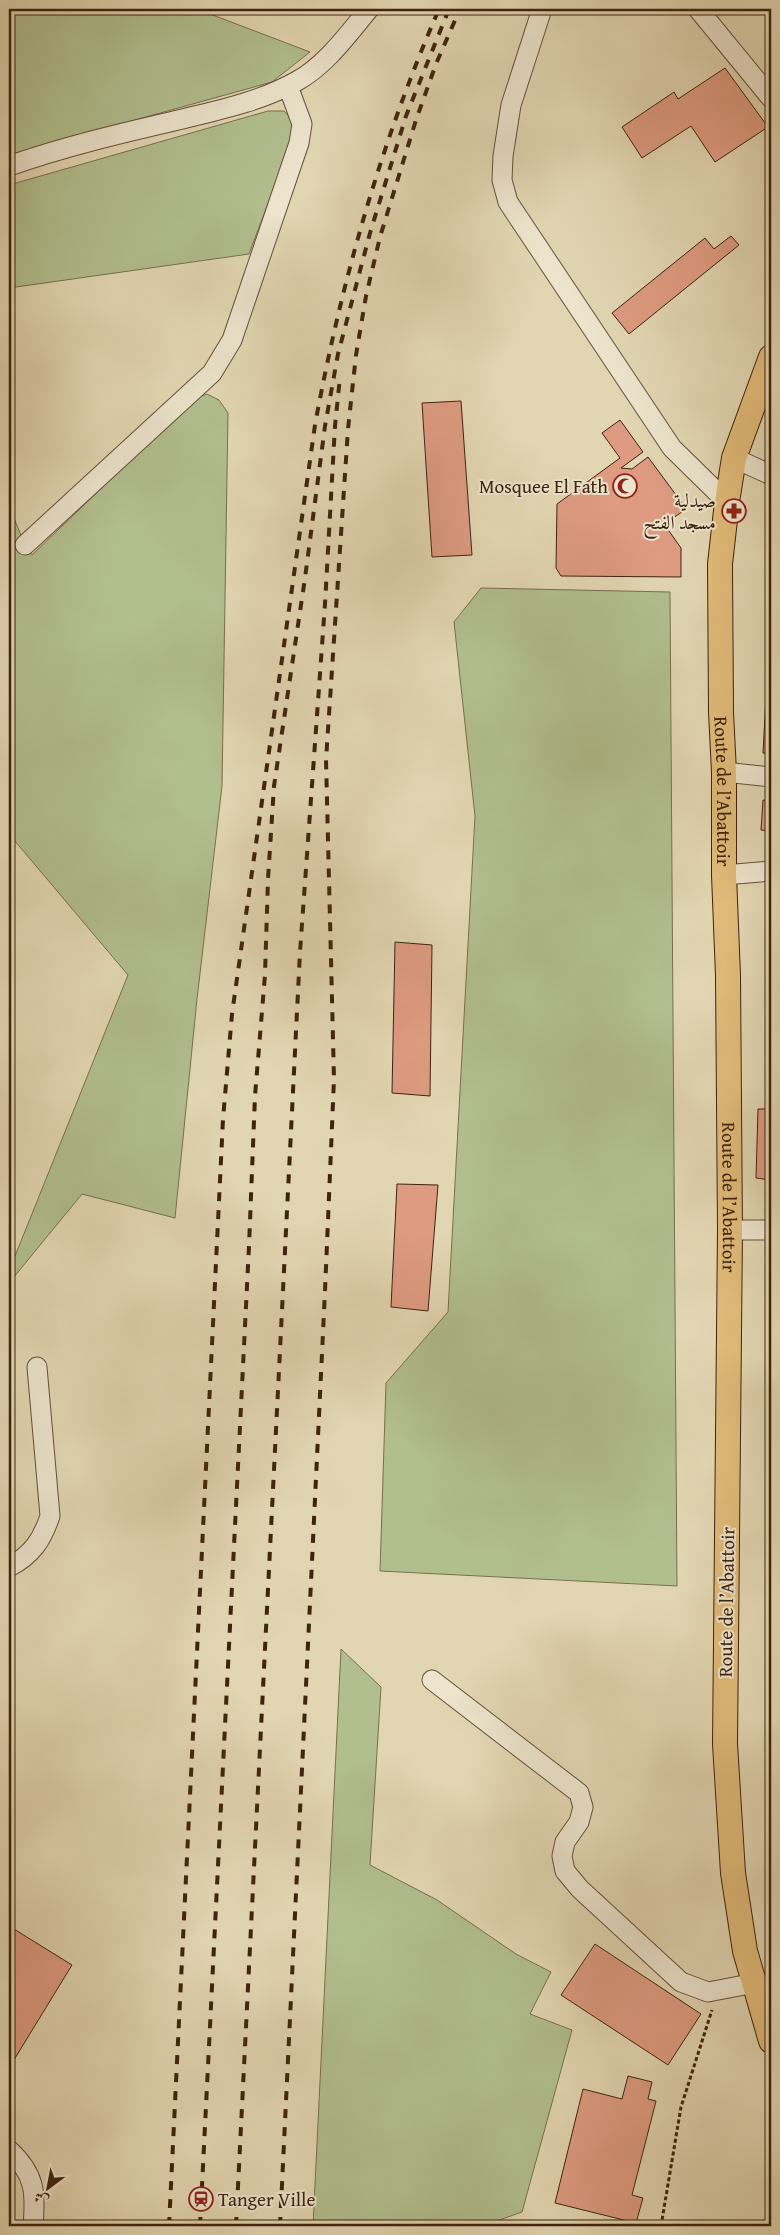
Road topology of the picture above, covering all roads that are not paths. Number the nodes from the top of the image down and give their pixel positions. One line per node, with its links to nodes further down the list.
1 (542, 9): 10 (street)
2 (698, 9): 5 (street)
3 (363, 12): 4 (street)
4 (288, 86): 6 (street); 11 (street)
5 (771, 98)
6 (9, 166)
7 (771, 357): 8 (main road, Route de l’Abattoir)
8 (734, 458): 9 (street); 10 (main road, Route de l’Abattoir)
9 (771, 476)
10 (727, 502): 12 (main road, Route de l’Abattoir)
11 (25, 545)
12 (724, 772): 13 (street); 15 (main road, Route de l’Abattoir)
13 (771, 777)
14 (771, 871): 15 (street)
15 (724, 875): 16 (main road, Route de l’Abattoir)
16 (730, 1230): 17 (street); 21 (main road, Route de l’Abattoir)
17 (771, 1230)
18 (37, 1367): 19 (street)
19 (9, 1567)
20 (432, 1680): 21 (street)
21 (754, 1983): 22 (main road, Route de l’Abattoir)
22 (771, 2041)
23 (9, 2150): 24 (street)
24 (33, 2226)

